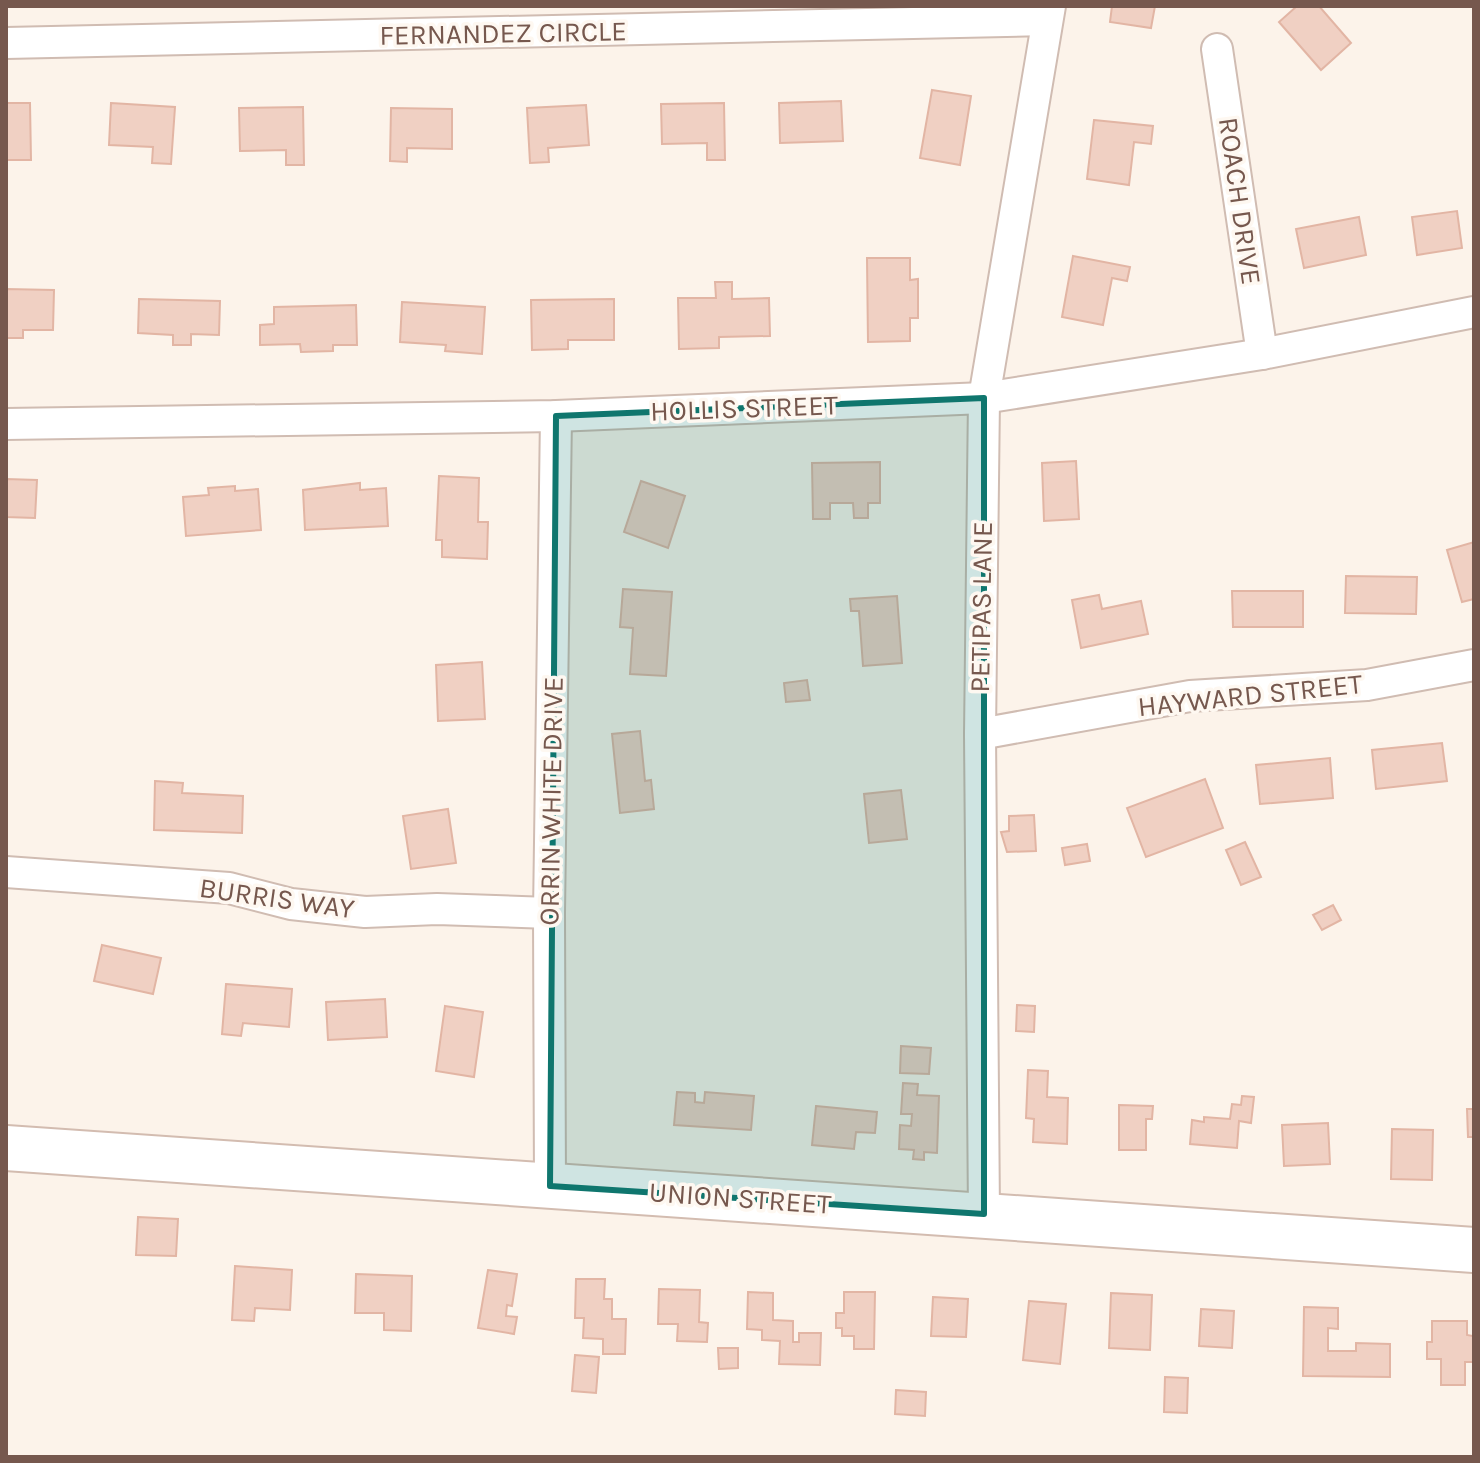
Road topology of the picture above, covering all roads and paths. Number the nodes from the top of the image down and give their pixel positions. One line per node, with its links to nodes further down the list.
1 (1049, 13): 2 (street, FERNANDEZ CIRCLE); 6 (street, PETIPAS LANE)
2 (6, 43)
3 (1217, 49): 5 (street, ROACH DRIVE)
4 (1474, 312): 5 (street, HOLLIS STREET)
5 (1262, 354): 6 (street, HOLLIS STREET)
6 (984, 398): 7 (street, HOLLIS STREET); 10 (street, PETIPAS LANE)
7 (556, 416): 8 (street, HOLLIS STREET); 12 (street, ORRIN WHITE DRIVE)
8 (6, 424)
9 (1474, 665): 10 (street, HAYWARD STREET)
10 (980, 734): 15 (street, PETIPAS LANE)
11 (6, 872): 12 (street, BURRIS WAY)
12 (549, 913): 14 (street, ORRIN WHITE DRIVE)
13 (6, 1148): 14 (main road, UNION STREET)
14 (550, 1186): 15 (main road, UNION STREET)
15 (984, 1214): 16 (main road, UNION STREET)
16 (1474, 1250)

